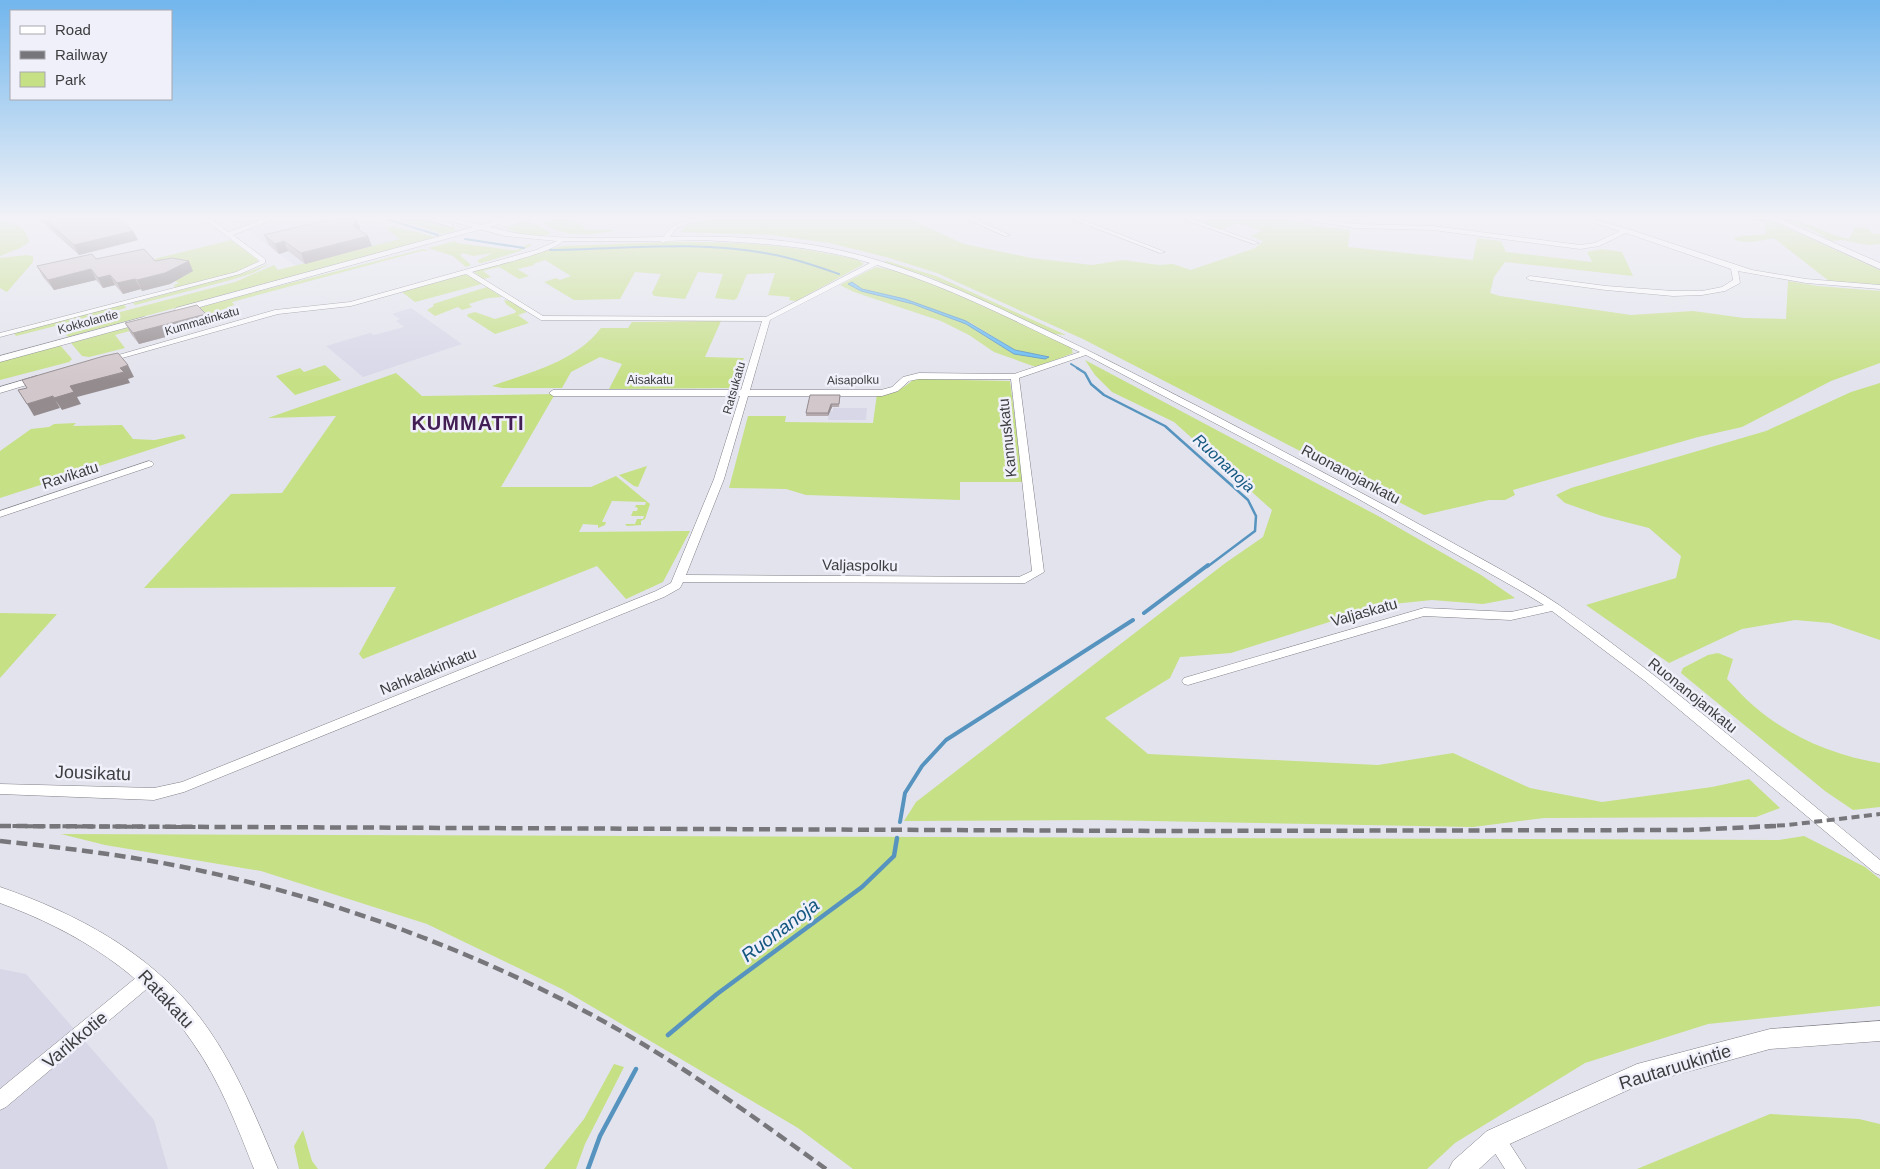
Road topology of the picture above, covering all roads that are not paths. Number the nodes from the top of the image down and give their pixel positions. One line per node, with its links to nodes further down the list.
1 (236, 274): 14 (street)
2 (321, 274): 11 (main road)
3 (457, 274): 17 (street, Kummatinkatu)
4 (470, 274): 13 (street)
5 (855, 274): 13 (street)
6 (913, 274): 15 (street, Ruonanojankatu)
7 (1735, 274): 9 (street)
8 (1768, 274): 10 (street)
9 (1530, 278)
10 (1880, 287)
11 (173, 312)
12 (154, 317): 16 (main road, Kokkolantie)
13 (768, 319): 22 (street, Ratsukatu)
14 (0, 335)
15 (1087, 352): 19 (street, Kannuskatu); 27 (street, Ruonanojankatu)
16 (0, 359)
17 (99, 362)
18 (45, 377): 20 (street)
19 (1016, 377): 22 (street, Aisapolku); 25 (street, Kannuskatu)
20 (0, 390)
21 (553, 392): 22 (street, Aisakatu)
22 (746, 392): 26 (street, Ratsukatu)
23 (149, 464): 24 (street, Ravikatu)
24 (0, 514)
25 (1038, 572): 26 (street, Valjaspolku)
26 (679, 578): 29 (street, Nahkalakinkatu)
27 (1554, 607): 28 (street, Valjaskatu); 31 (street, Ruonanojankatu)
28 (1188, 680)
29 (184, 787): 30 (street, Jousikatu)
30 (0, 789)
31 (1880, 869)
32 (0, 895): 33 (main road, Ratakatu)
33 (149, 977): 35 (street, Varikkotie); 37 (main road, Ratakatu)
34 (1880, 1031): 36 (main road, Rautaruukintie)
35 (0, 1101)
36 (1495, 1139): 38 (main road, Rautaruukintie); 39 (street)
37 (266, 1169)
38 (1461, 1169)
39 (1516, 1169)

